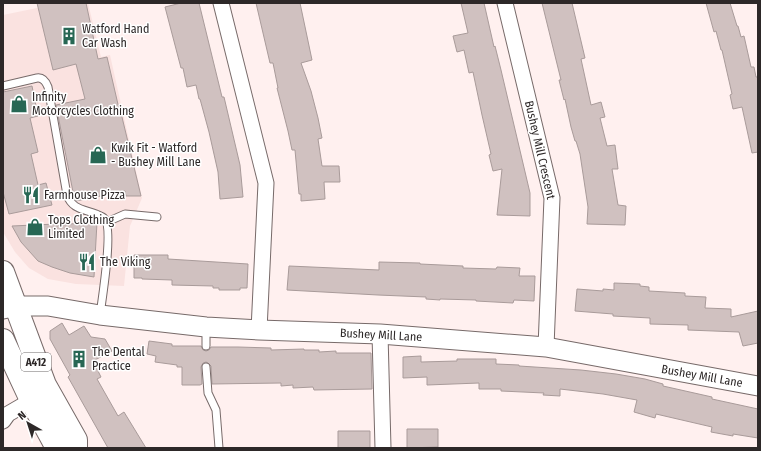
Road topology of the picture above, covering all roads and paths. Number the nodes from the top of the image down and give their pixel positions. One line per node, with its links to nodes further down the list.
1 (221, 3): 10 (street)
2 (505, 3): 13 (street, Bushey Mill Crescent)
3 (3, 86): 5 (lane)
4 (157, 217): 5 (lane)
5 (107, 222): 8 (lane)
6 (3, 272): 7 (main road, A412)
7 (9, 308): 8 (street, Bushey Mill Lane); 17 (main road, A412)
8 (100, 315): 9 (street, Bushey Mill Lane)
9 (206, 327): 10 (street, Bushey Mill Lane); 12 (lane)
10 (259, 330): 11 (street, Bushey Mill Lane)
11 (380, 334): 13 (street, Bushey Mill Lane); 22 (street)
12 (206, 346)
13 (546, 347): 16 (street, Bushey Mill Lane)
14 (5, 354): 17 (main road, A412)
15 (206, 367): 21 (lane)
16 (758, 386)
17 (40, 396): 18 (street); 19 (main road, A412); 20 (main road, A412)
18 (3, 421)
19 (57, 448)
20 (76, 448)
21 (219, 448)
22 (383, 448)

